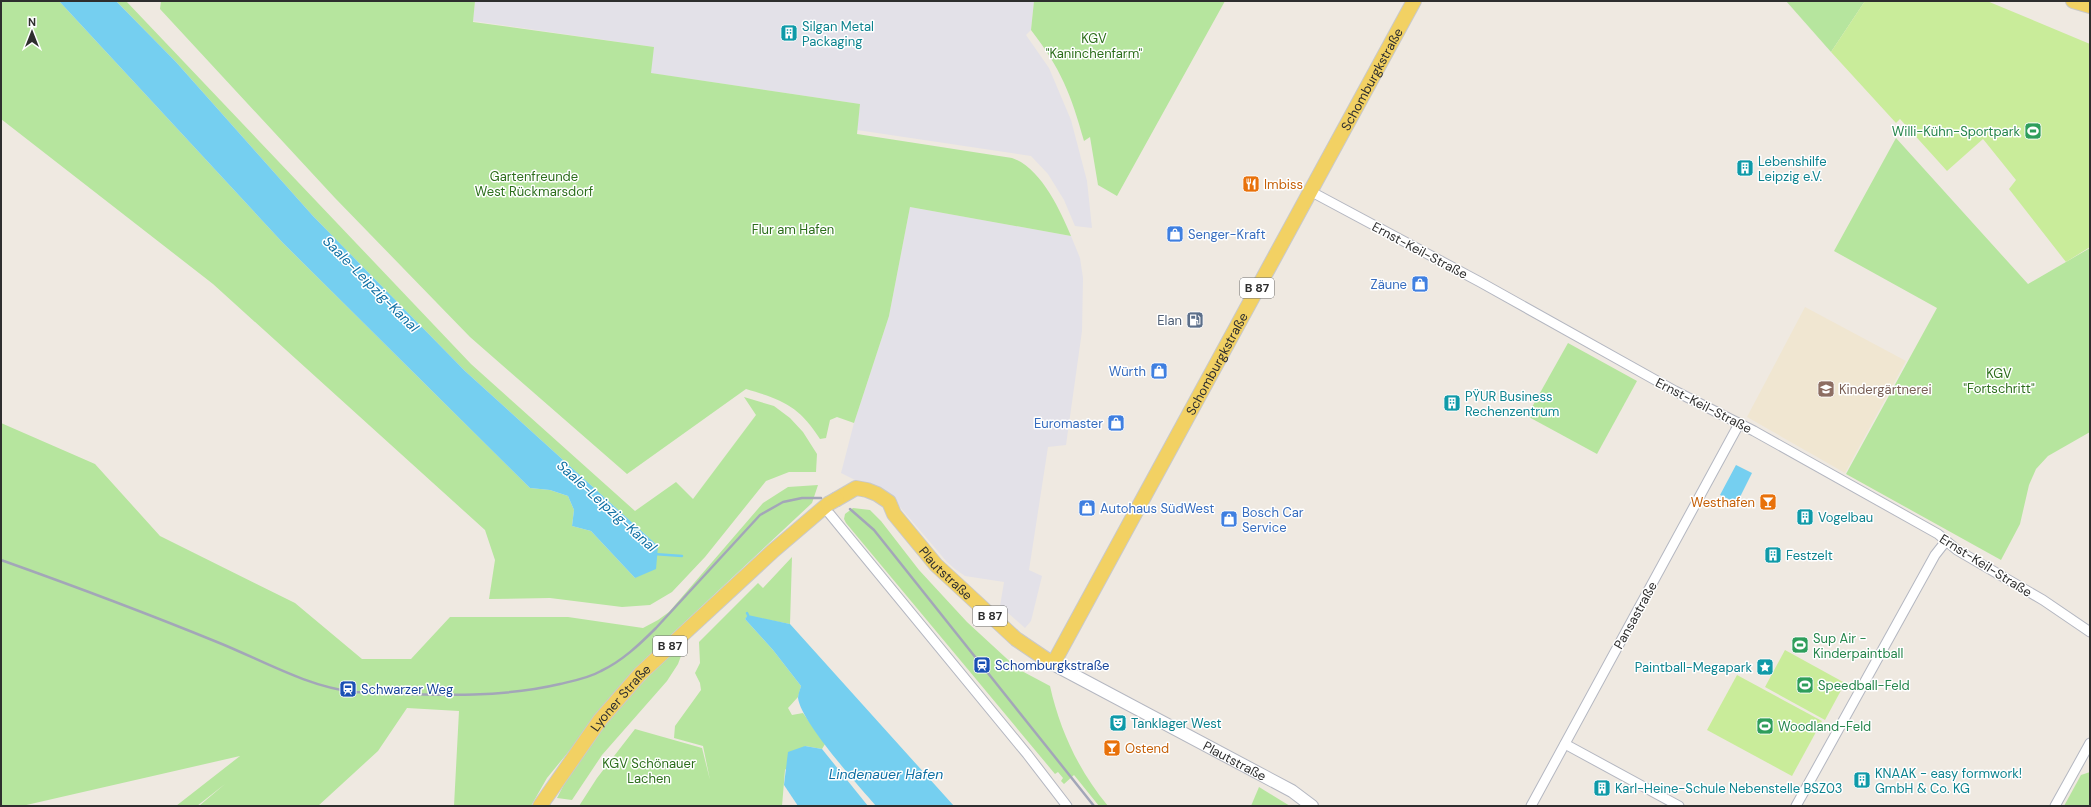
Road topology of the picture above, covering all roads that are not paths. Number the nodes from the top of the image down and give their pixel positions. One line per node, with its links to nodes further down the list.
1 (1414, 1): 4 (main road, Schomburgkstraße / B 87)
2 (2073, 1): 3 (main road)
3 (2090, 6)
4 (1310, 191): 5 (street, Ernst-Keil-Straße); 9 (main road, Schomburgkstraße / B 87)
5 (1739, 424): 7 (street, Ernst-Keil-Straße); 11 (street, Pansastraße)
6 (832, 502): 9 (main road, Plautstraße / B 87); 12 (main road, Lyoner Straße / B 87); 13 (street)
7 (1946, 541): 8 (street, Ernst-Keil-Straße); 17 (street)
8 (2090, 632)
9 (1053, 664): 14 (main road, Plautstraße)
10 (2090, 742): 18 (street)
11 (1565, 744): 15 (street, Pansastraße); 16 (street)
12 (540, 806)
13 (1067, 806)
14 (1312, 806)
15 (1531, 806)
16 (1679, 806)
17 (1796, 806)
18 (2055, 806)

